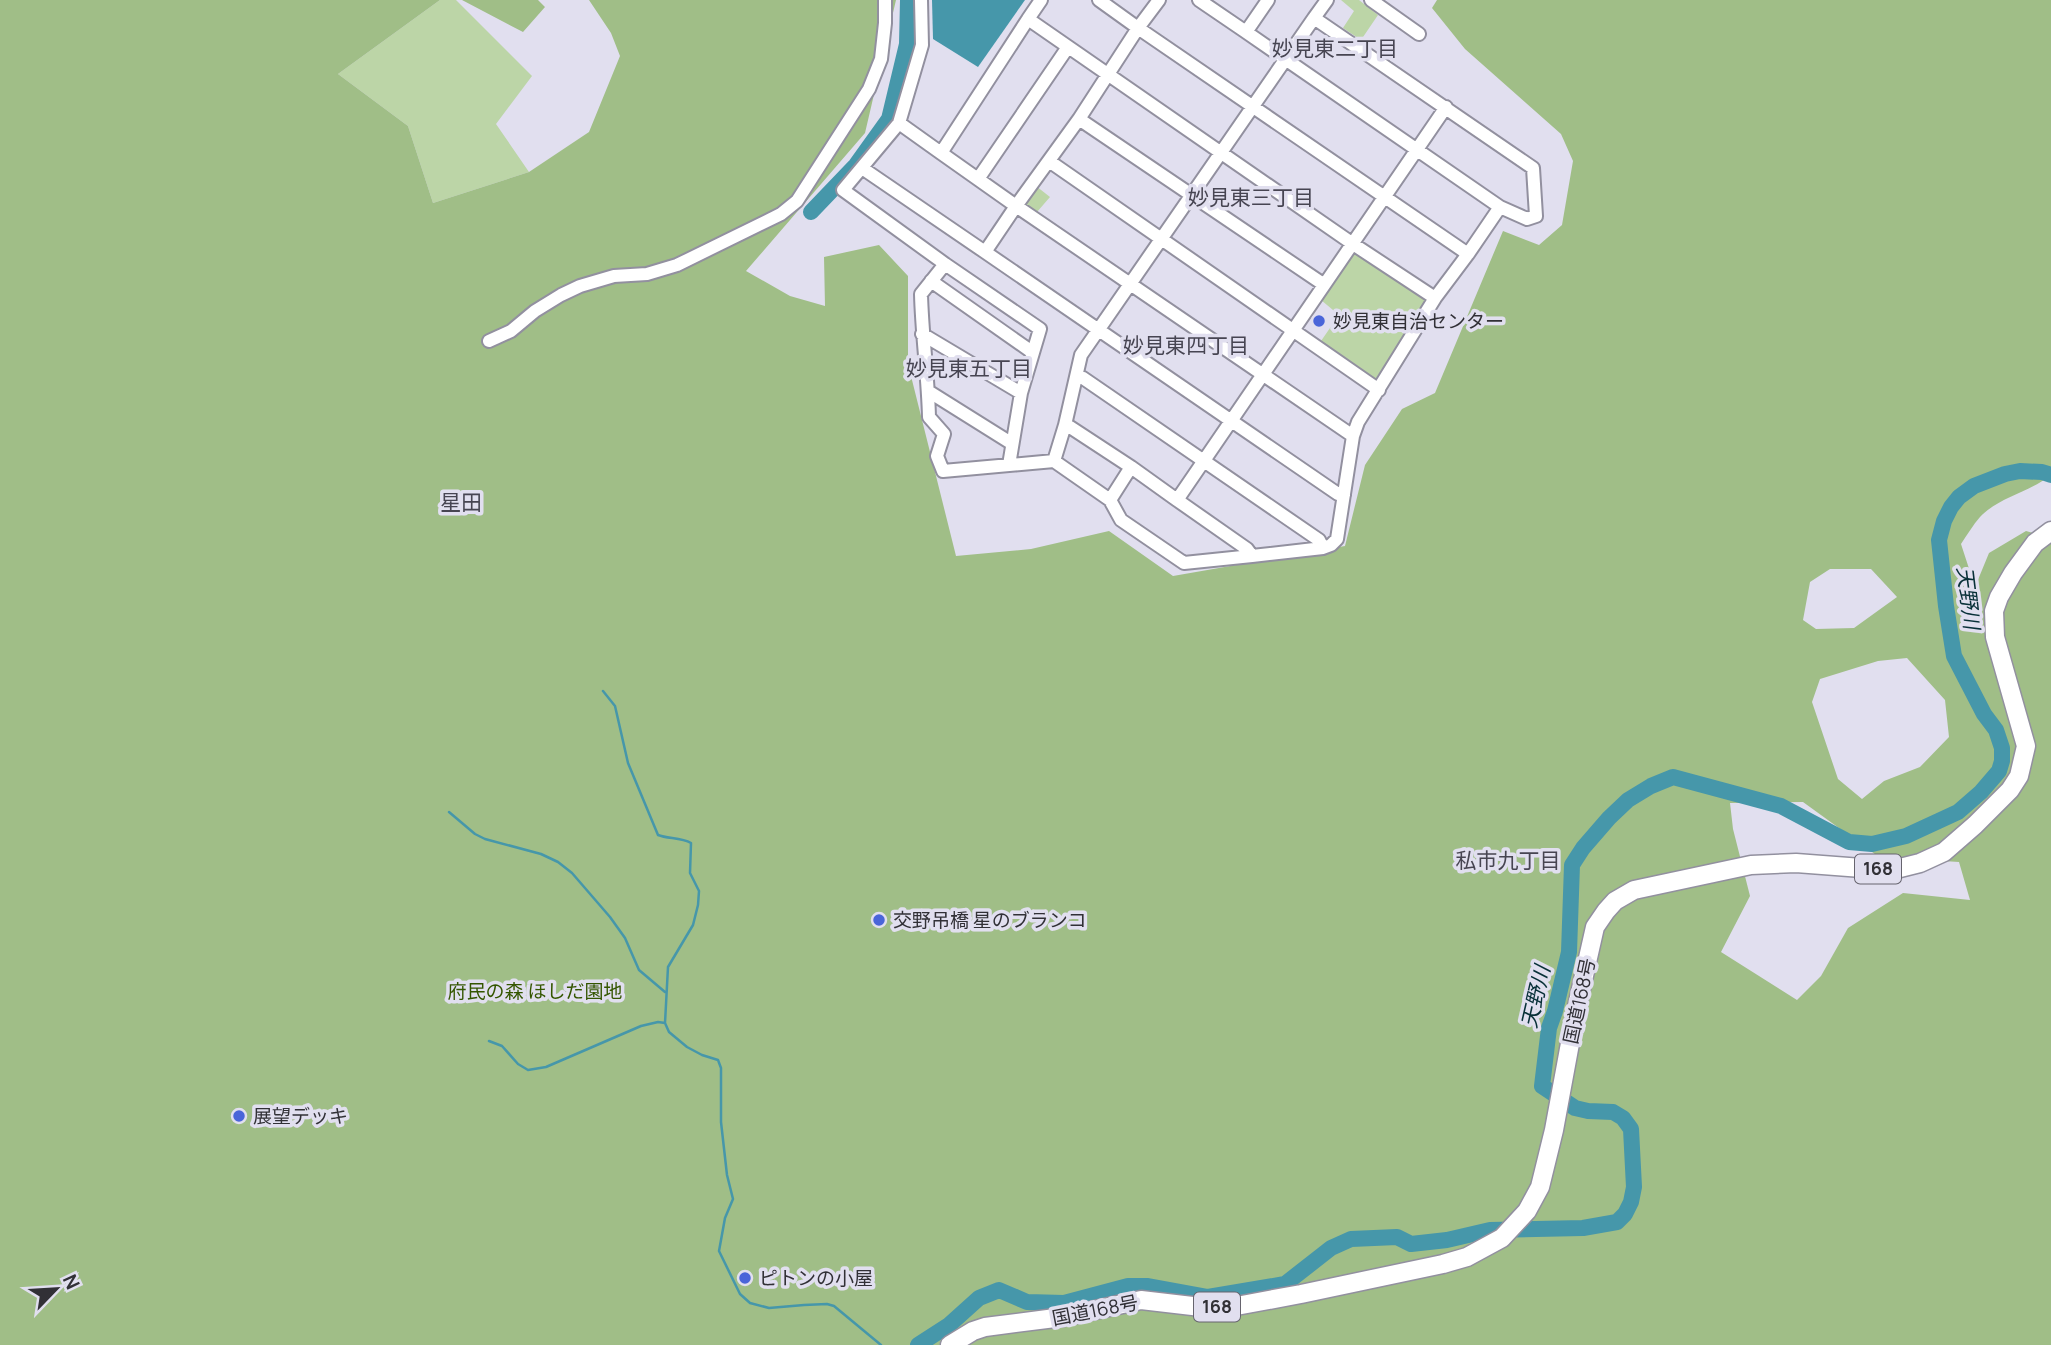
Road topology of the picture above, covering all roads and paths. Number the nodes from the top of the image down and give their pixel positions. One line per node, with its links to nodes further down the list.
1 (885, 0): 44 (street)
2 (921, 0): 21 (street)
3 (1041, 0): 11 (street)
4 (1099, 0): 12 (street)
5 (1159, 0): 12 (street)
6 (1199, 0): 13 (street)
7 (1268, 0): 13 (street)
8 (1327, 0): 10 (street)
9 (1371, 0): 14 (street)
10 (1314, 18): 16 (street); 19 (street)
11 (1028, 19): 15 (street); 24 (street)
12 (1138, 28): 17 (street); 18 (street)
13 (1246, 32): 16 (street)
14 (1419, 34)
15 (1068, 47): 17 (street); 27 (street)
16 (1285, 60): 18 (street); 22 (street)
17 (1107, 74): 20 (street); 23 (street)
18 (1252, 107): 23 (street); 29 (street)
19 (1446, 107): 22 (street); 31 (street)
20 (1079, 119): 25 (street); 28 (street)
21 (899, 123): 24 (street); 26 (street)
22 (1416, 149): 29 (street); 31 (street)
23 (1221, 151): 28 (street); 33 (street)
24 (941, 153): 27 (street)
25 (1049, 161): 30 (street); 32 (street)
26 (862, 168): 34 (street); 36 (street)
27 (978, 179): 30 (street)
28 (1191, 195): 32 (street); 39 (street)
29 (1385, 196): 33 (street); 35 (street)
30 (1016, 206): 34 (street); 38 (street)
31 (1500, 207): 35 (street)
32 (1161, 240): 38 (street); 42 (street)
33 (1353, 244): 39 (street); 40 (street)
34 (985, 252): 41 (street)
35 (1468, 254): 40 (street)
36 (945, 264): 37 (street); 45 (street)
37 (931, 281): 43 (street); 45 (street)
38 (1130, 282): 41 (street); 46 (street)
39 (1323, 285): 42 (street)
40 (1435, 298): 48 (street)
41 (1098, 329): 47 (street); 51 (street)
42 (1293, 329): 46 (street); 48 (street)
43 (922, 334): 49 (street); 50 (street)
44 (489, 341)
45 (1031, 352): 50 (street)
46 (1262, 374): 51 (street); 53 (street)
47 (1076, 377): 52 (street); 55 (street)
48 (1379, 390): 53 (street)
49 (928, 391): 54 (street); 57 (street)
50 (1021, 393): 54 (street)
51 (1230, 421): 55 (street); 59 (street)
52 (1065, 425): 56 (street); 58 (street)
53 (1353, 436): 59 (street)
54 (1011, 443): 57 (street)
55 (1203, 460): 61 (street); 63 (street)
56 (1054, 461): 57 (street); 60 (street)
57 (1009, 465)
58 (1131, 467): 60 (street); 61 (street)
59 (1344, 495): 63 (street)
60 (1110, 500): 64 (street)
61 (1177, 500): 64 (street)
62 (2051, 531): 65 (highway, 国道168号 / 168)
63 (1323, 548): 64 (street)
64 (1252, 556)
65 (950, 1345)

